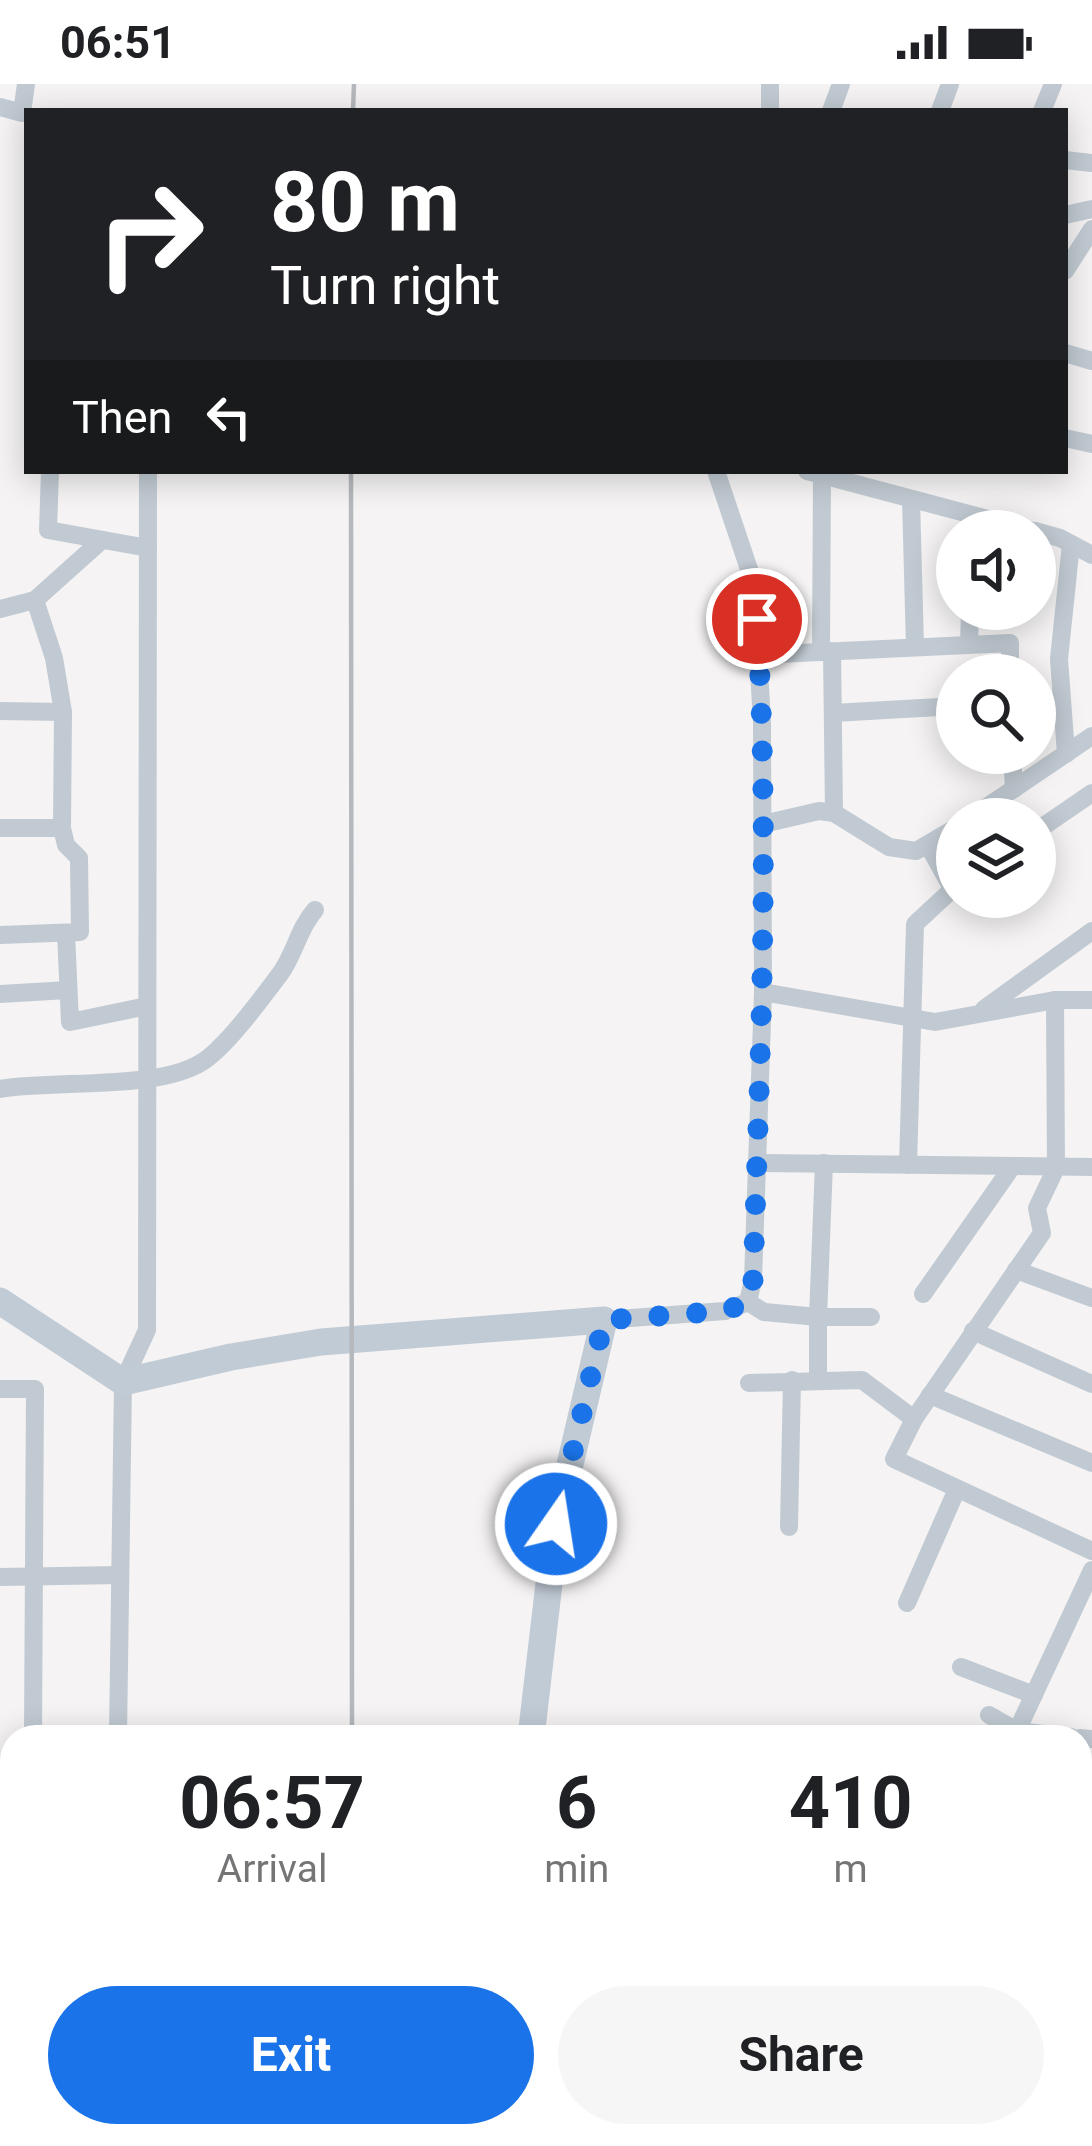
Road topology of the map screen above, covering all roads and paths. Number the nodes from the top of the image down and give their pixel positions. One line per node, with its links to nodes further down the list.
1 (26, 84): 2 (street)
2 (0, 107)
3 (1092, 229): 4 (street)
4 (1068, 266)
5 (50, 474): 13 (street)
6 (148, 474): 15 (street)
7 (717, 474): 24 (street)
8 (815, 474): 22 (street)
9 (819, 474): 10 (street)
10 (911, 499): 11 (street); 21 (street)
11 (939, 510)
12 (1056, 539): 14 (street)
13 (102, 540): 15 (street); 17 (street)
14 (1071, 544): 16 (street); 30 (street)
15 (148, 548): 53 (street)
16 (1092, 555)
17 (35, 600): 18 (street); 27 (street)
18 (0, 608)
19 (969, 630): 20 (street)
20 (969, 645): 21 (street); 23 (street)
21 (915, 647): 22 (street)
22 (827, 651): 24 (street); 28 (street)
23 (1010, 654)
24 (759, 655): 37 (street)
25 (936, 707): 28 (street)
26 (0, 711): 27 (street)
27 (62, 712): 39 (street)
28 (833, 712): 35 (street)
29 (1092, 736): 30 (street)
30 (1066, 754): 32 (street)
31 (1013, 774): 32 (street)
32 (1014, 789): 34 (street)
33 (1092, 793): 36 (street)
34 (1000, 798)
35 (834, 813): 37 (street); 41 (street)
36 (1056, 818)
37 (763, 824): 49 (street)
38 (0, 828): 39 (street)
39 (62, 828): 46 (street)
40 (936, 840): 41 (street)
41 (928, 845): 42 (street)
42 (936, 858)
43 (936, 904): 55 (street)
44 (315, 910): 56 (street)
45 (1092, 931): 54 (street)
46 (66, 933): 47 (street); 48 (street)
47 (0, 935)
48 (68, 990): 50 (street); 53 (street)
49 (763, 992): 55 (street); 58 (street)
50 (0, 994)
51 (1055, 1000): 52 (street); 54 (street); 63 (street)
52 (1092, 1000)
53 (148, 1006): 56 (street)
54 (976, 1015): 55 (street)
55 (912, 1018): 60 (street)
56 (147, 1080): 57 (street); 75 (street)
57 (0, 1089)
58 (757, 1163): 59 (street); 68 (street)
59 (824, 1163): 60 (street); 69 (street)
60 (908, 1165): 61 (street)
61 (1012, 1167): 63 (street); 65 (street)
62 (1092, 1167): 63 (street)
63 (1056, 1168): 64 (street)
64 (1016, 1270): 66 (street); 72 (street)
65 (923, 1294)
66 (1092, 1298)
67 (0, 1301): 75 (street)
68 (748, 1302): 69 (street); 71 (street)
69 (818, 1317): 70 (street); 73 (street)
70 (872, 1317)
71 (604, 1320): 75 (street); 95 (street)
72 (973, 1331): 77 (street); 79 (street)
73 (818, 1378): 74 (street); 80 (street)
74 (791, 1380): 76 (street); 83 (street)
75 (123, 1382): 86 (street)
76 (749, 1383)
77 (1092, 1384)
78 (0, 1389): 87 (street)
79 (930, 1395): 80 (street); 81 (street)
80 (914, 1419): 82 (street)
81 (1092, 1463)
82 (957, 1489): 84 (street); 89 (street)
83 (789, 1527)
84 (1092, 1551)
85 (1092, 1570): 91 (street)
86 (120, 1575): 87 (street); 94 (street)
87 (33, 1576): 88 (street); 93 (street)
88 (0, 1577)
89 (907, 1603)
90 (961, 1667): 91 (street)
91 (1034, 1695): 97 (street)
92 (989, 1715): 96 (street)
93 (34, 1725)
94 (118, 1725)
95 (532, 1725)
96 (1006, 1725)
97 (1020, 1725)

